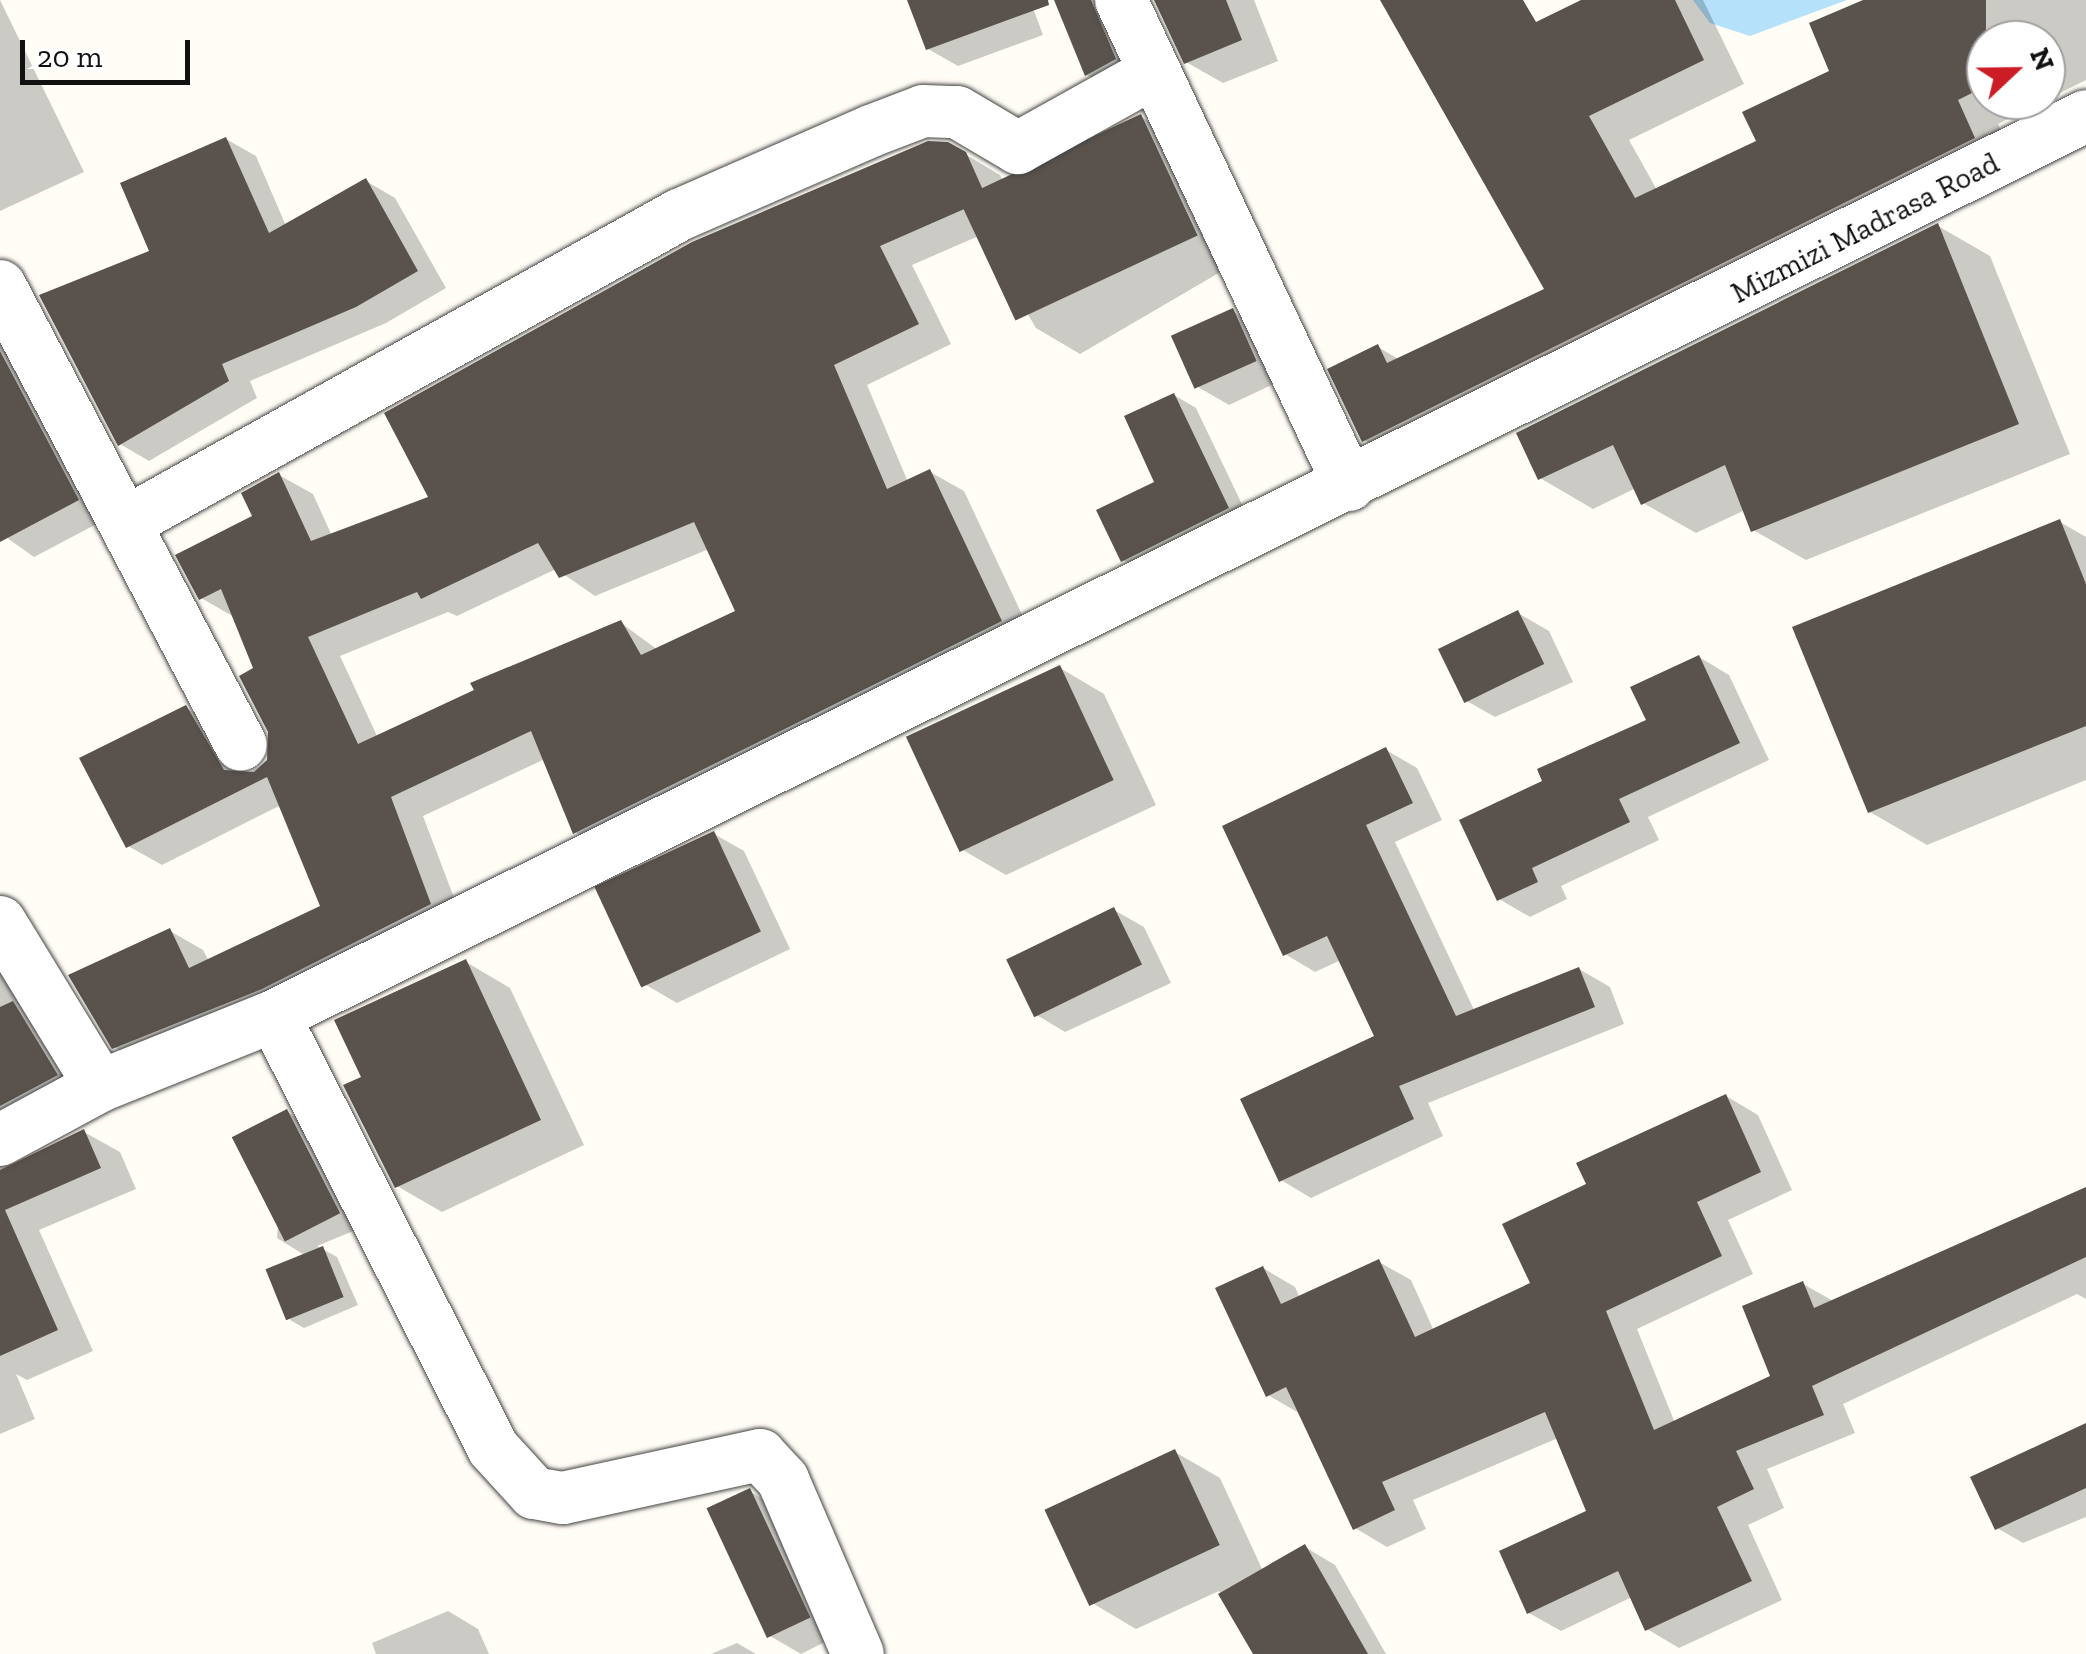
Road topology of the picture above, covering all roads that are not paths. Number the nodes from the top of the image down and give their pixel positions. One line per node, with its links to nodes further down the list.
1 (1121, 0): 2 (street)
2 (1152, 74): 5 (street); 6 (street)
3 (2086, 116): 5 (street, Mizmizi Madrasa Road)
4 (0, 286): 6 (street)
5 (1349, 485): 9 (street, Mizmizi Madrasa Road)
6 (127, 522): 7 (street)
7 (241, 746)
8 (0, 922): 10 (street)
9 (274, 1016): 10 (street, Mizmizi Madrasa Road); 12 (street)
10 (100, 1086): 11 (street, Mizmizi Madrasa Road)
11 (0, 1140)
12 (858, 1654)

